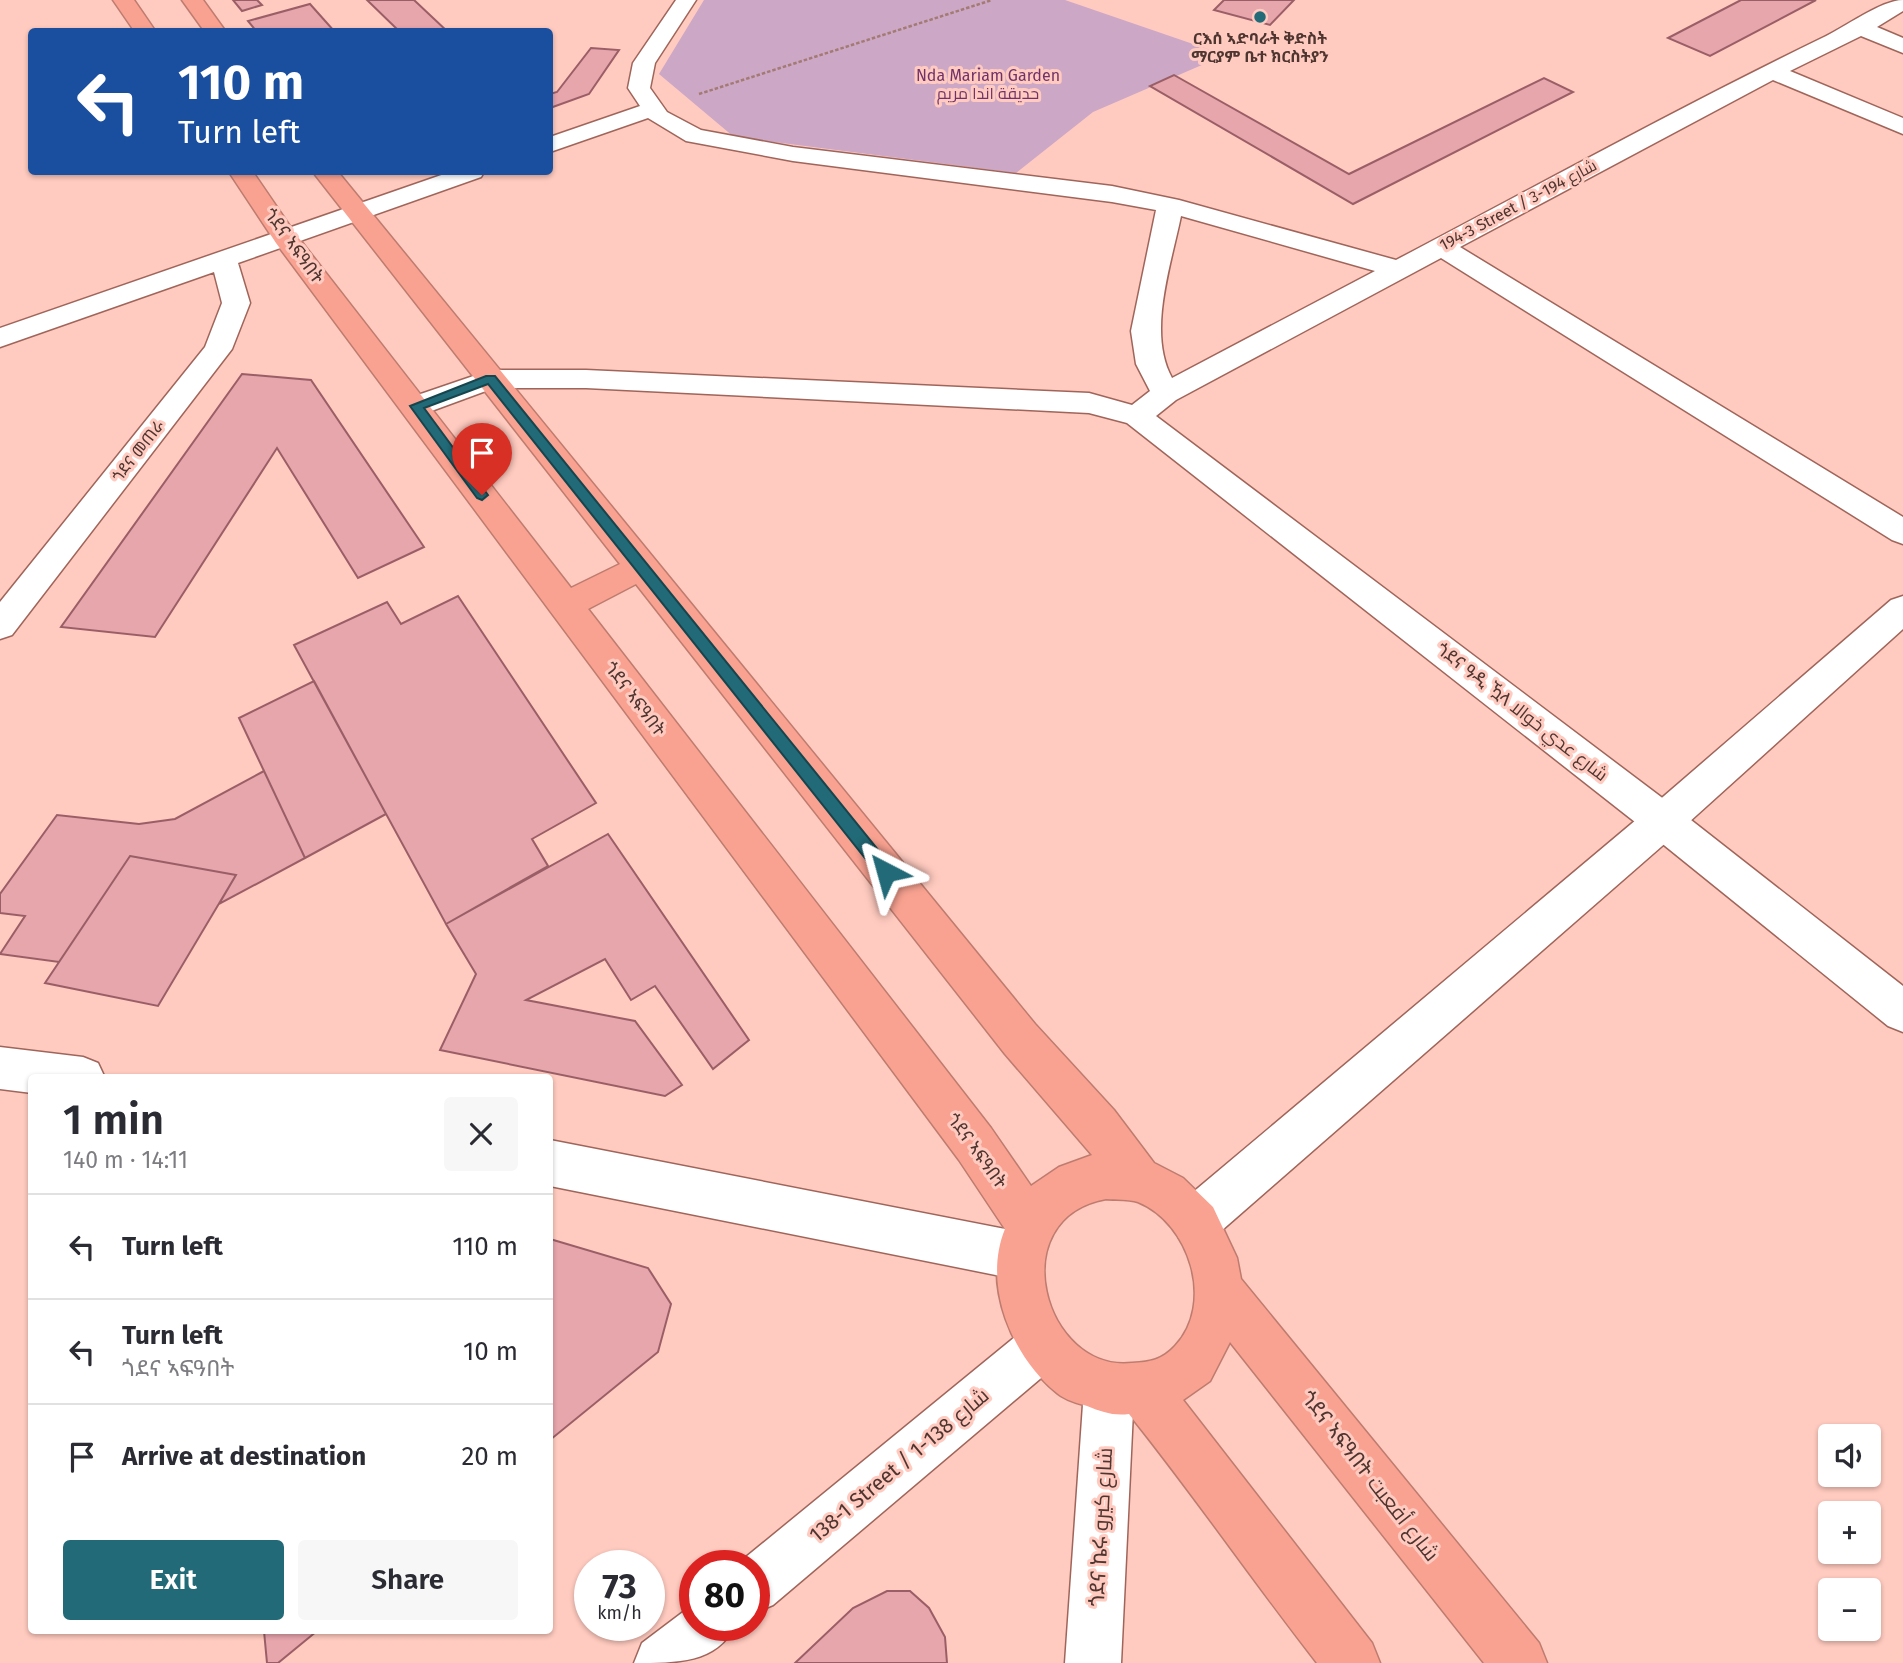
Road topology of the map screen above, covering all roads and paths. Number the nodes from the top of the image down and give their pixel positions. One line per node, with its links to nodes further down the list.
1 (123, 0): 6 (highway)
2 (192, 0): 7 (highway)
3 (686, 0): 11 (street)
4 (992, 0): 11 (path)
5 (1891, 3): 8 (street, 194-3 Street / شارع 194-3)
6 (143, 28)
7 (213, 28)
8 (1860, 28): 9 (street); 10 (street, 194-3 Street / شارع 194-3)
9 (1903, 46)
10 (1772, 71): 12 (street); 20 (street, 194-3 Street / شارع 194-3)
11 (652, 109): 13 (street); 17 (street)
12 (1903, 127)
13 (553, 144)
14 (243, 175): 19 (highway, ጎደና ኣፍዓበት)
15 (327, 175): 18 (highway)
16 (463, 175): 18 (street)
17 (1170, 205): 22 (street); 25 (street)
18 (356, 211): 19 (street); 24 (highway)
19 (285, 237): 21 (street); 26 (highway, ጎደና ኣፍዓበት)
20 (1440, 246): 22 (street, 194-3 Street / شارع 194-3); 28 (street)
21 (224, 261): 23 (street); 32 (street, ጎደና መጠራ)
22 (1399, 269): 25 (street, 194-3 Street / شارع 194-3)
23 (0, 338)
24 (491, 379): 26 (street); 27 (street); 29 (highway)
25 (1166, 393): 27 (street, 194-3 Street / شارع 194-3)
26 (416, 406): 30 (highway, ጎደና ኣፍዓበት)
27 (1137, 416): 33 (street, ጎደና ዓዲ ዃላ شارع عدي خوالا)
28 (1903, 532)
29 (642, 567): 30 (highway); 38 (highway)
30 (564, 606): 40 (highway, ጎደና ኣፍዓበት)
31 (1903, 609): 33 (street)
32 (0, 626)
33 (1662, 821): 34 (street, ጎደና ዓዲ ዃላ شارع عدي خوالا); 39 (street)
34 (1903, 1012)
35 (0, 1068): 36 (street)
36 (50, 1074)
37 (553, 1163): 40 (street)
38 (1139, 1180): 39 (highway); 40 (highway)
39 (1196, 1221): 41 (highway)
40 (1025, 1240): 42 (highway)
41 (1219, 1290): 43 (highway); 49 (highway, ጎደና ኣፍዓበት شارع أفعبت)
42 (1043, 1345): 43 (highway); 44 (street, 138-1 Street / شارع 138-1)
43 (1126, 1391): 47 (street, ጎደና ኬሩ شارع كيرو); 48 (highway)
44 (770, 1573)
45 (689, 1641): 46 (street)
46 (662, 1663)
47 (1093, 1663)
48 (1352, 1663)
49 (1519, 1663)

